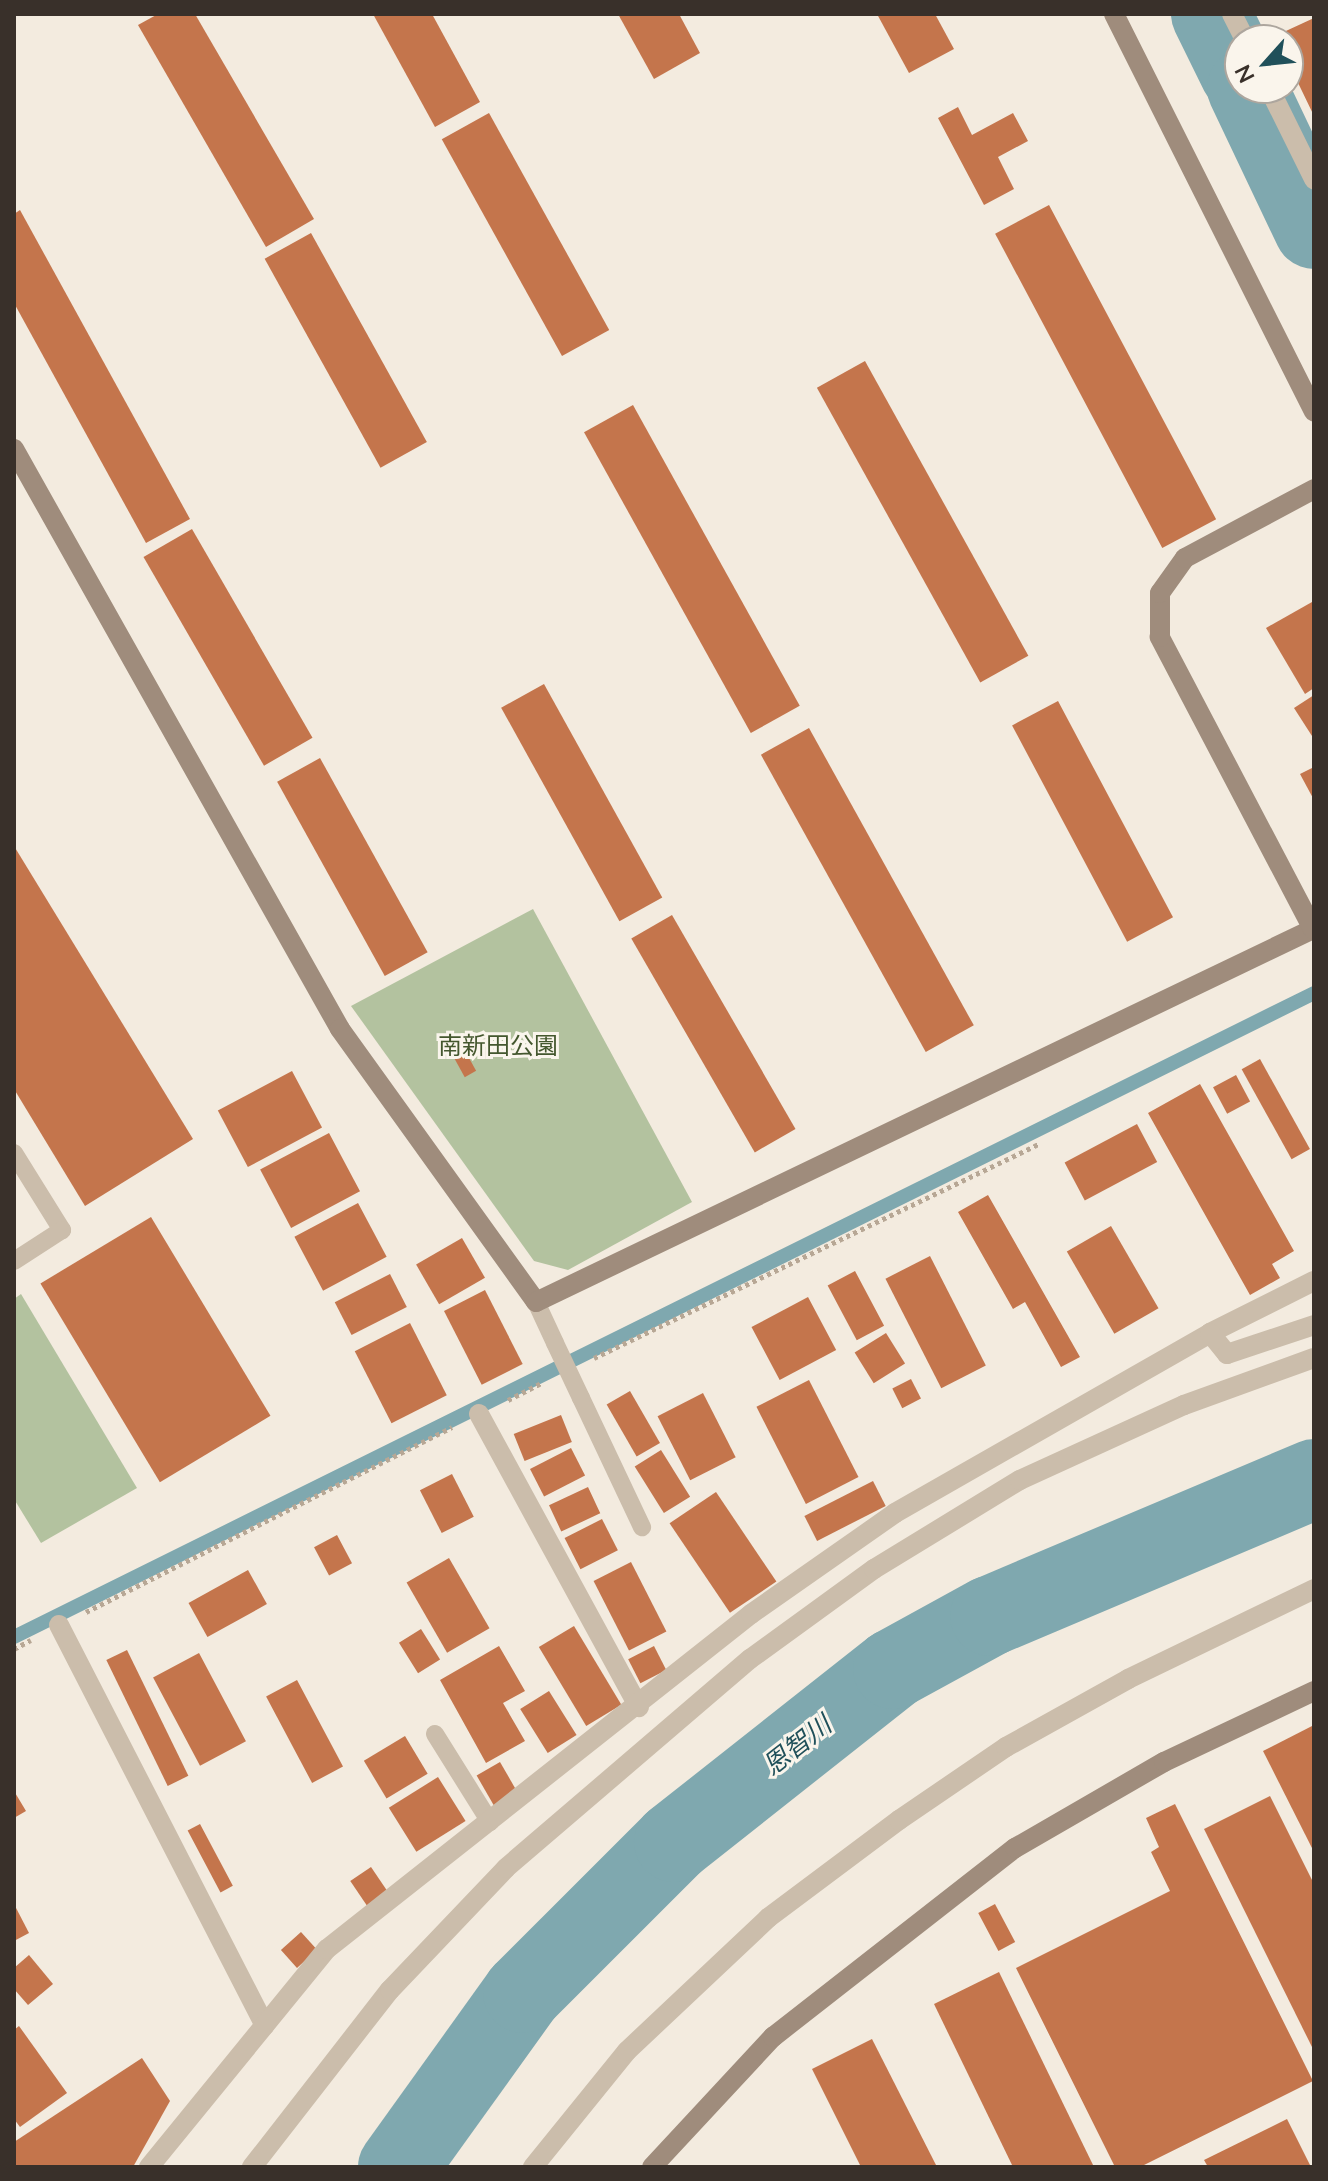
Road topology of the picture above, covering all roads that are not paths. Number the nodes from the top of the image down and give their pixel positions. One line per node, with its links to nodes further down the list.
1 (1114, 14): 5 (street)
2 (1279, 104): 3 (street)
3 (1308, 149): 4 (street)
4 (1314, 179)
5 (1314, 411)
6 (14, 449): 11 (street)
7 (1314, 489): 11 (street)
8 (14, 1153): 9 (lane)
9 (14, 1261)
10 (1314, 1281): 13 (street)
11 (536, 1302): 16 (lane, bridge)
12 (1314, 1325): 13 (street)
13 (1210, 1333): 20 (street)
14 (1314, 1358): 25 (street)
15 (479, 1414): 20 (street)
16 (642, 1527)
17 (1314, 1589): 26 (street)
18 (59, 1625): 23 (street)
19 (1314, 1691): 27 (street)
20 (639, 1707): 22 (street)
21 (435, 1734): 22 (lane)
22 (490, 1822): 23 (street)
23 (265, 2025): 24 (street)
24 (149, 2167)
25 (252, 2167)
26 (533, 2167)
27 (652, 2167)

